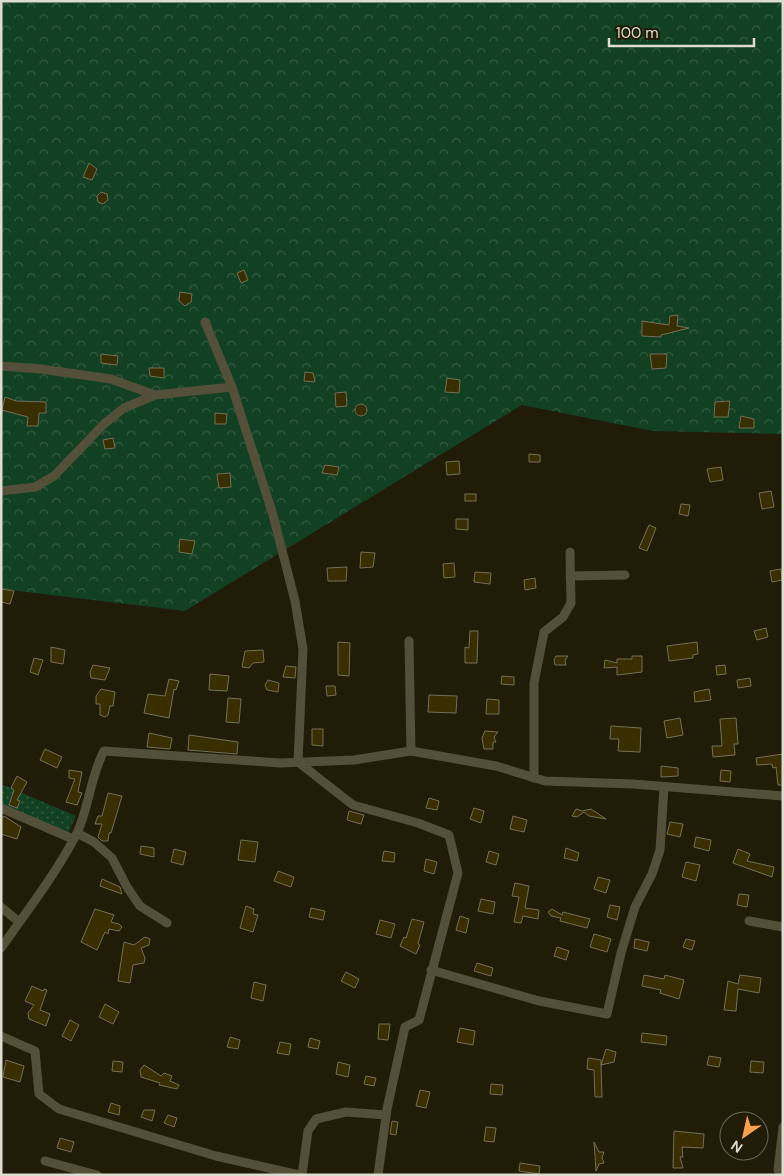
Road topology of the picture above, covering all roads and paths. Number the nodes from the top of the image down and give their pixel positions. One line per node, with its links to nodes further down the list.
1 (205, 322): 3 (street)
2 (1, 366): 4 (street)
3 (232, 387): 4 (street); 11 (street)
4 (154, 395): 5 (street)
5 (1, 491)
6 (570, 552): 8 (street)
7 (625, 575): 8 (street)
8 (570, 576): 12 (street)
9 (409, 641): 10 (street)
10 (411, 750): 11 (street); 12 (street)
11 (298, 762): 16 (street); 23 (street)
12 (534, 778): 13 (street)
13 (664, 787): 14 (street); 23 (street)
14 (783, 796)
15 (1, 808): 16 (street)
16 (75, 836): 19 (street); 20 (street)
17 (1, 907): 19 (street)
18 (749, 921): 21 (street)
19 (19, 922): 22 (street)
20 (167, 923)
21 (783, 927)
22 (1, 948)
23 (432, 970): 25 (street)
24 (1, 1036): 29 (street)
25 (386, 1115): 29 (street); 30 (street)
26 (783, 1127): 31 (street)
27 (45, 1161): 28 (street)
28 (97, 1175)
29 (301, 1175)
30 (378, 1175)
31 (783, 1175)

